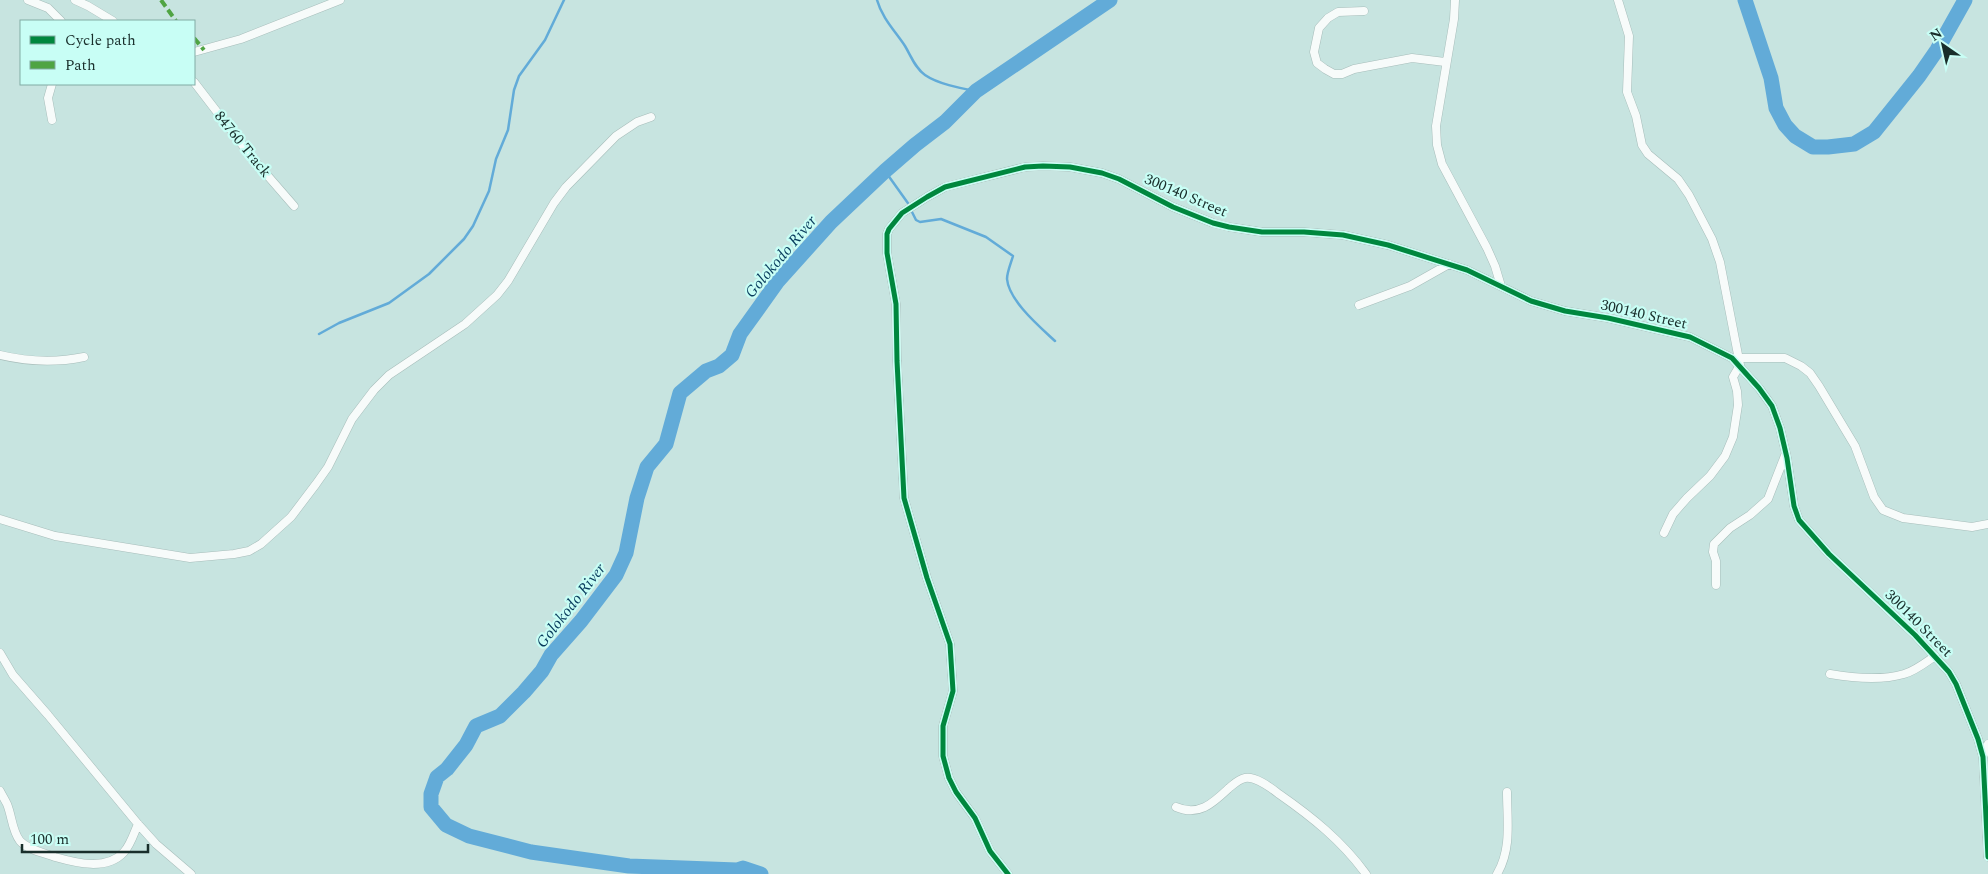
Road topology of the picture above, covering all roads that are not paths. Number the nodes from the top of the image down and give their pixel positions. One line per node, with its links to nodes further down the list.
1 (28, 0): 7 (street)
2 (75, 0): 8 (street)
3 (340, 0): 9 (street)
4 (1455, 0): 10 (street)
5 (1618, 0): 21 (street)
6 (1364, 11): 10 (street)
7 (60, 20)
8 (111, 20)
9 (195, 52)
10 (1445, 62): 17 (street)
11 (195, 83): 15 (street, 84760 Track)
12 (52, 85): 14 (street)
13 (651, 117): 23 (street)
14 (52, 120)
15 (294, 206)
16 (1449, 264): 17 (street, 300140 Street); 18 (street); 38 (street, 300140 Street)
17 (1501, 286): 21 (street, 300140 Street)
18 (1359, 305)
19 (0, 355): 20 (street)
20 (84, 357)
21 (1739, 361): 22 (street, 300140 Street); 24 (street); 25 (street)
22 (1786, 453): 26 (street); 28 (street, 300140 Street)
23 (0, 519)
24 (1988, 524)
25 (1664, 533)
26 (1716, 584)
27 (0, 653): 35 (street)
28 (1934, 656): 29 (street); 31 (street, 300140 Street)
29 (1830, 674)
30 (1988, 744): 31 (street)
31 (1983, 757): 36 (street, 300140 Street)
32 (0, 791): 35 (street)
33 (1507, 792): 40 (street)
34 (1176, 806): 39 (street)
35 (138, 824): 37 (street)
36 (1988, 857)
37 (192, 874)
38 (1008, 874)
39 (1366, 874)
40 (1497, 874)

